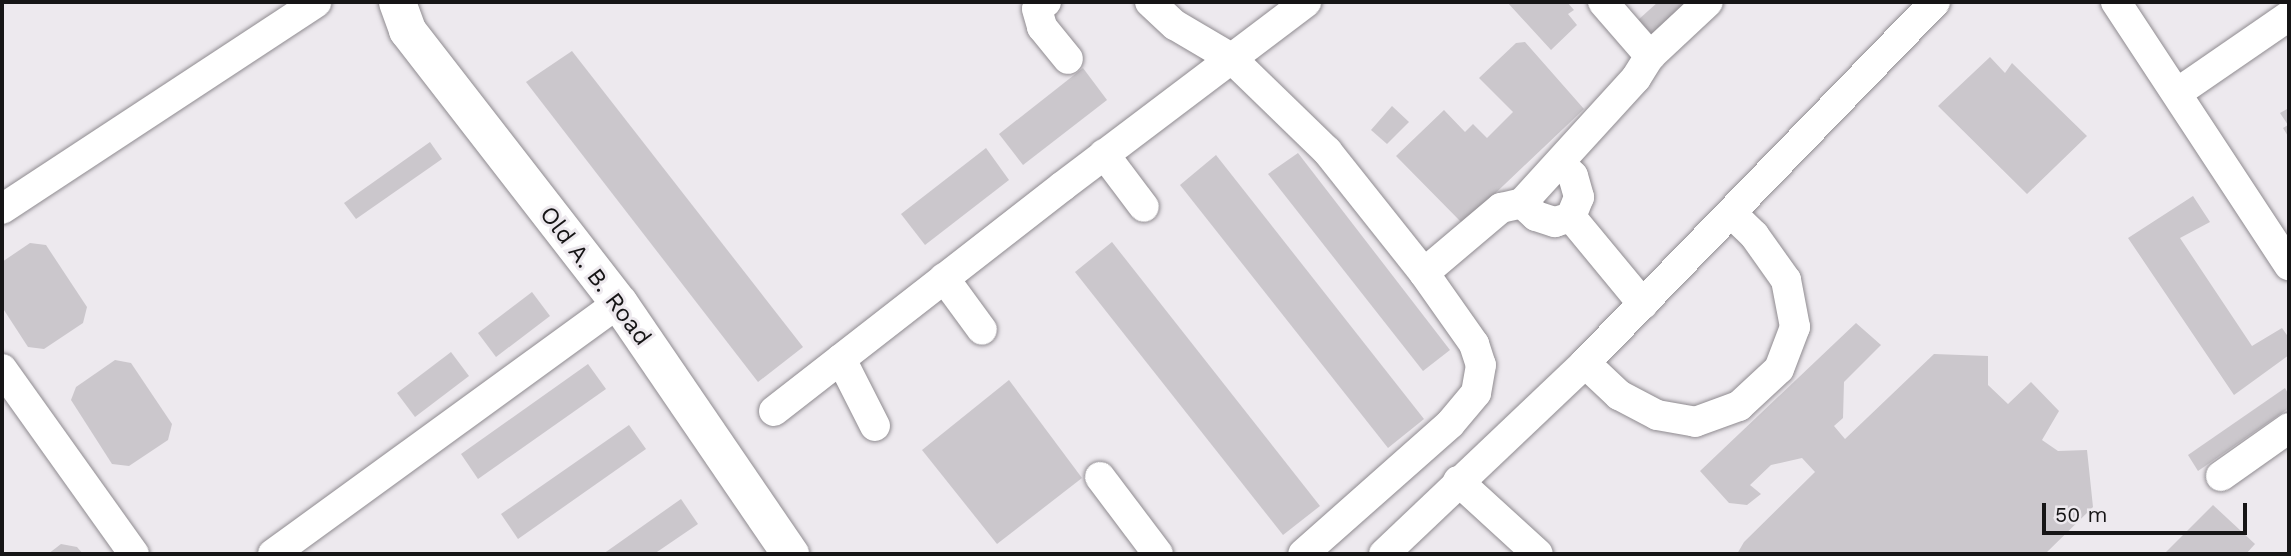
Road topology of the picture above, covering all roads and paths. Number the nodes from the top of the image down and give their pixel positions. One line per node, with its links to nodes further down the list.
1 (397, 2): 25 (street, Old A. B. Road)
2 (1046, 2): 13 (street)
3 (1150, 2): 12 (street)
4 (1306, 2): 12 (street)
5 (1603, 2): 11 (street)
6 (1708, 2): 11 (street)
7 (1935, 2): 20 (street)
8 (2116, 2): 14 (street)
9 (316, 3): 19 (street)
10 (2289, 16): 14 (street)
11 (1650, 56): 16 (street)
12 (1231, 58): 15 (street); 23 (street)
13 (1068, 59)
14 (2178, 93): 22 (street)
15 (1104, 154): 18 (street); 24 (street)
16 (1560, 163): 17 (street); 21 (street)
17 (1522, 203): 21 (street); 23 (street)
18 (1144, 207)
19 (2, 209)
20 (1732, 214): 26 (street); 29 (street)
21 (1571, 217): 26 (street)
22 (2289, 265)
23 (1424, 273): 41 (street)
24 (944, 278): 27 (street); 28 (street)
25 (619, 303): 38 (street); 39 (street, Old A. B. Road)
26 (1643, 304): 29 (street)
27 (982, 330)
28 (841, 359): 31 (street); 32 (street)
29 (1585, 363): 36 (street)
30 (2, 369): 37 (street)
31 (774, 411)
32 (875, 426)
33 (2289, 428): 35 (street)
34 (1100, 477): 40 (street)
35 (2221, 477)
36 (1458, 481): 42 (street); 43 (street)
37 (134, 554)
38 (273, 554)
39 (790, 554)
40 (1158, 554)
41 (1303, 554)
42 (1384, 554)
43 (1538, 554)

